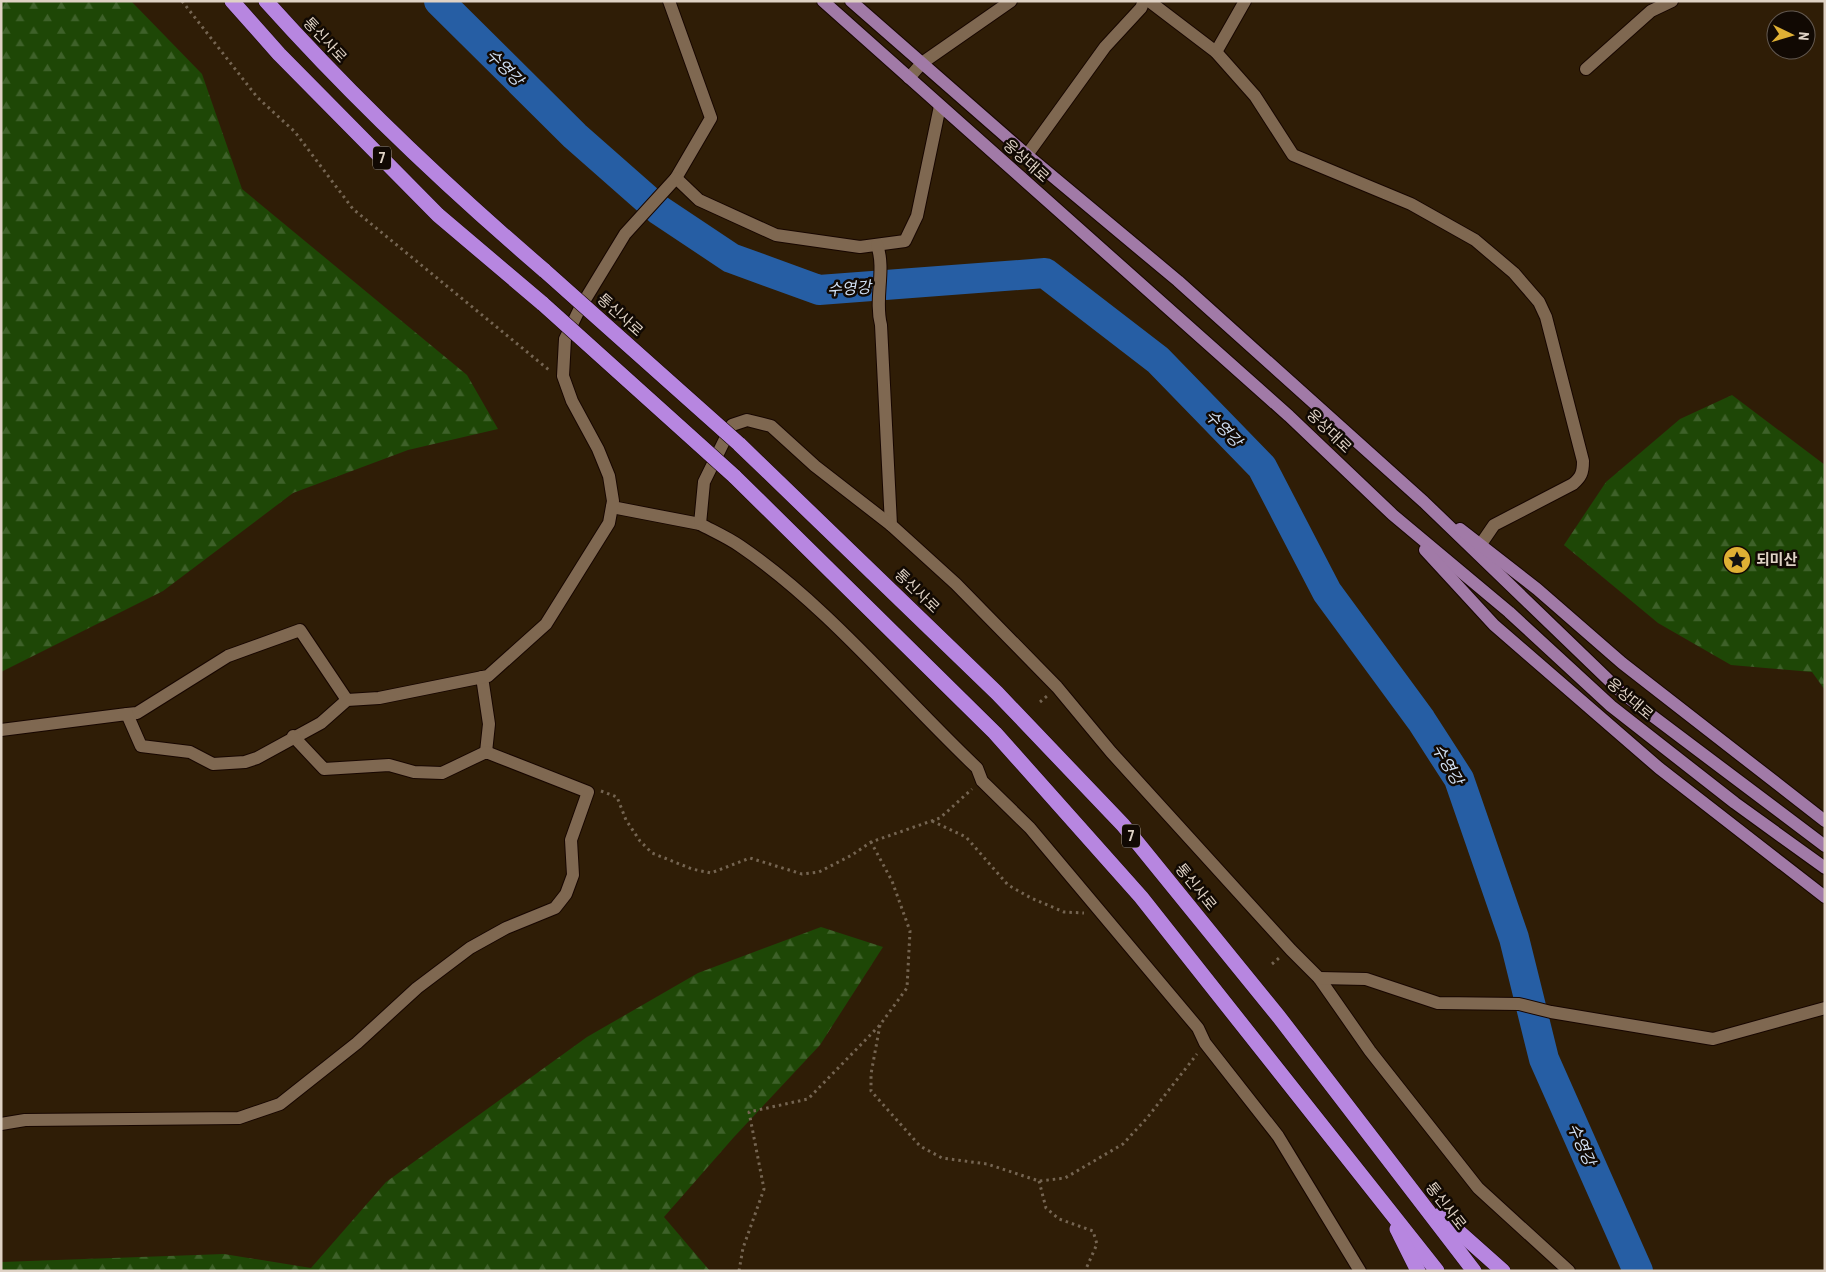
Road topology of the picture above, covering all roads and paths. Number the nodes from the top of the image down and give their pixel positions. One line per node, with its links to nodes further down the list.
1 (182, 1): 21 (path)
2 (232, 1): 50 (highway, 7, bridge)
3 (266, 1): 49 (highway, 통신사로 / 7, bridge)
4 (669, 1): 19 (street)
5 (823, 1): 16 (main road, 웅상대로)
6 (851, 1): 14 (main road, 웅상대로)
7 (1011, 1): 14 (street)
8 (1144, 1): 18 (street)
9 (1149, 1): 13 (street)
10 (1245, 1): 13 (street)
11 (1672, 1): 12 (street)
12 (1650, 6): 15 (street)
13 (1216, 52): 27 (street)
14 (922, 63): 16 (street); 18 (main road, 웅상대로)
15 (1586, 69)
16 (909, 78): 17 (main road, 웅상대로)
17 (940, 106): 20 (street); 24 (main road, 웅상대로)
18 (1027, 155): 22 (main road, 웅상대로)
19 (676, 178): 20 (street); 21 (street)
20 (879, 250): 26 (street)
21 (563, 376): 23 (street)
22 (1424, 502): 27 (main road); 39 (main road, 웅상대로)
23 (612, 507): 25 (street); 28 (street)
24 (1393, 515): 40 (main road, 웅상대로); 41 (main road)
25 (700, 524): 26 (street); 34 (street)
26 (891, 525): 43 (street)
27 (1481, 544): 37 (main road)
28 (482, 677): 29 (street); 33 (street)
29 (347, 700): 30 (street); 32 (street)
30 (127, 714): 31 (street); 32 (street)
31 (1, 730)
32 (293, 736): 33 (street)
33 (486, 752): 35 (street)
34 (982, 781): 36 (path); 42 (street)
35 (588, 792): 38 (path); 47 (street)
36 (931, 821): 38 (path); 42 (path)
37 (1825, 822)
38 (871, 842): 45 (path)
39 (1825, 846)
40 (1825, 868)
41 (1825, 897)
42 (1096, 909): 46 (street)
43 (1319, 978): 44 (street); 58 (street)
44 (1825, 1008)
45 (880, 1025): 48 (path); 51 (path)
46 (1205, 1043): 48 (path); 53 (street)
47 (1, 1124)
48 (1040, 1181): 52 (path)
49 (1412, 1190): 56 (highway, 통신사로 / 7); 57 (highway)
50 (1380, 1197): 54 (highway); 55 (highway, 7)
51 (739, 1271)
52 (1086, 1271)
53 (1360, 1271)
54 (1418, 1271)
55 (1437, 1271)
56 (1474, 1271)
57 (1502, 1271)
58 (1569, 1271)

